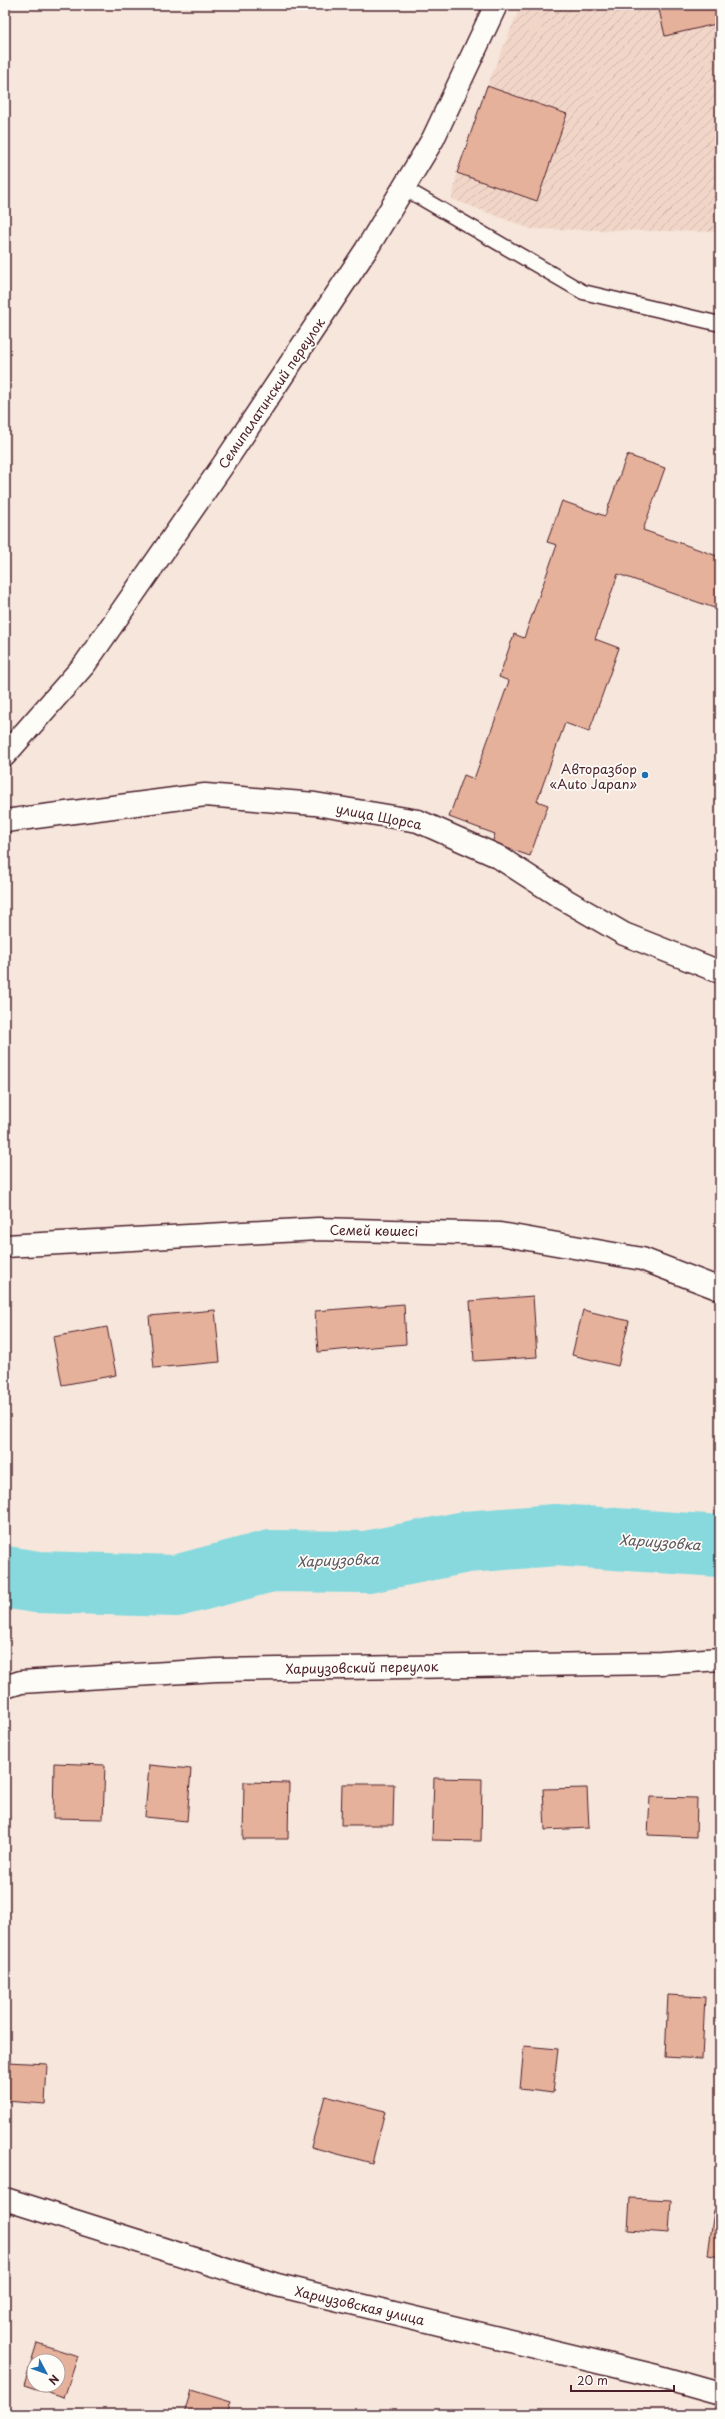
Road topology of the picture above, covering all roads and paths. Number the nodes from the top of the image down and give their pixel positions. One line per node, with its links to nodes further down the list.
1 (496, 5): 2 (street, Семипалатинский переулок)
2 (404, 188): 3 (lane); 4 (street, Семипалатинский переулок)
3 (720, 324)
4 (5, 755)
5 (5, 821): 6 (street, улица Щорса)
6 (720, 972)
7 (10, 1244): 8 (street, Семей көшесі)
8 (720, 1289)
9 (720, 1658): 10 (street, Хариузовский переулок)
10 (5, 1686)
11 (5, 2199): 12 (street, Хариузовская улица)
12 (720, 2394)

